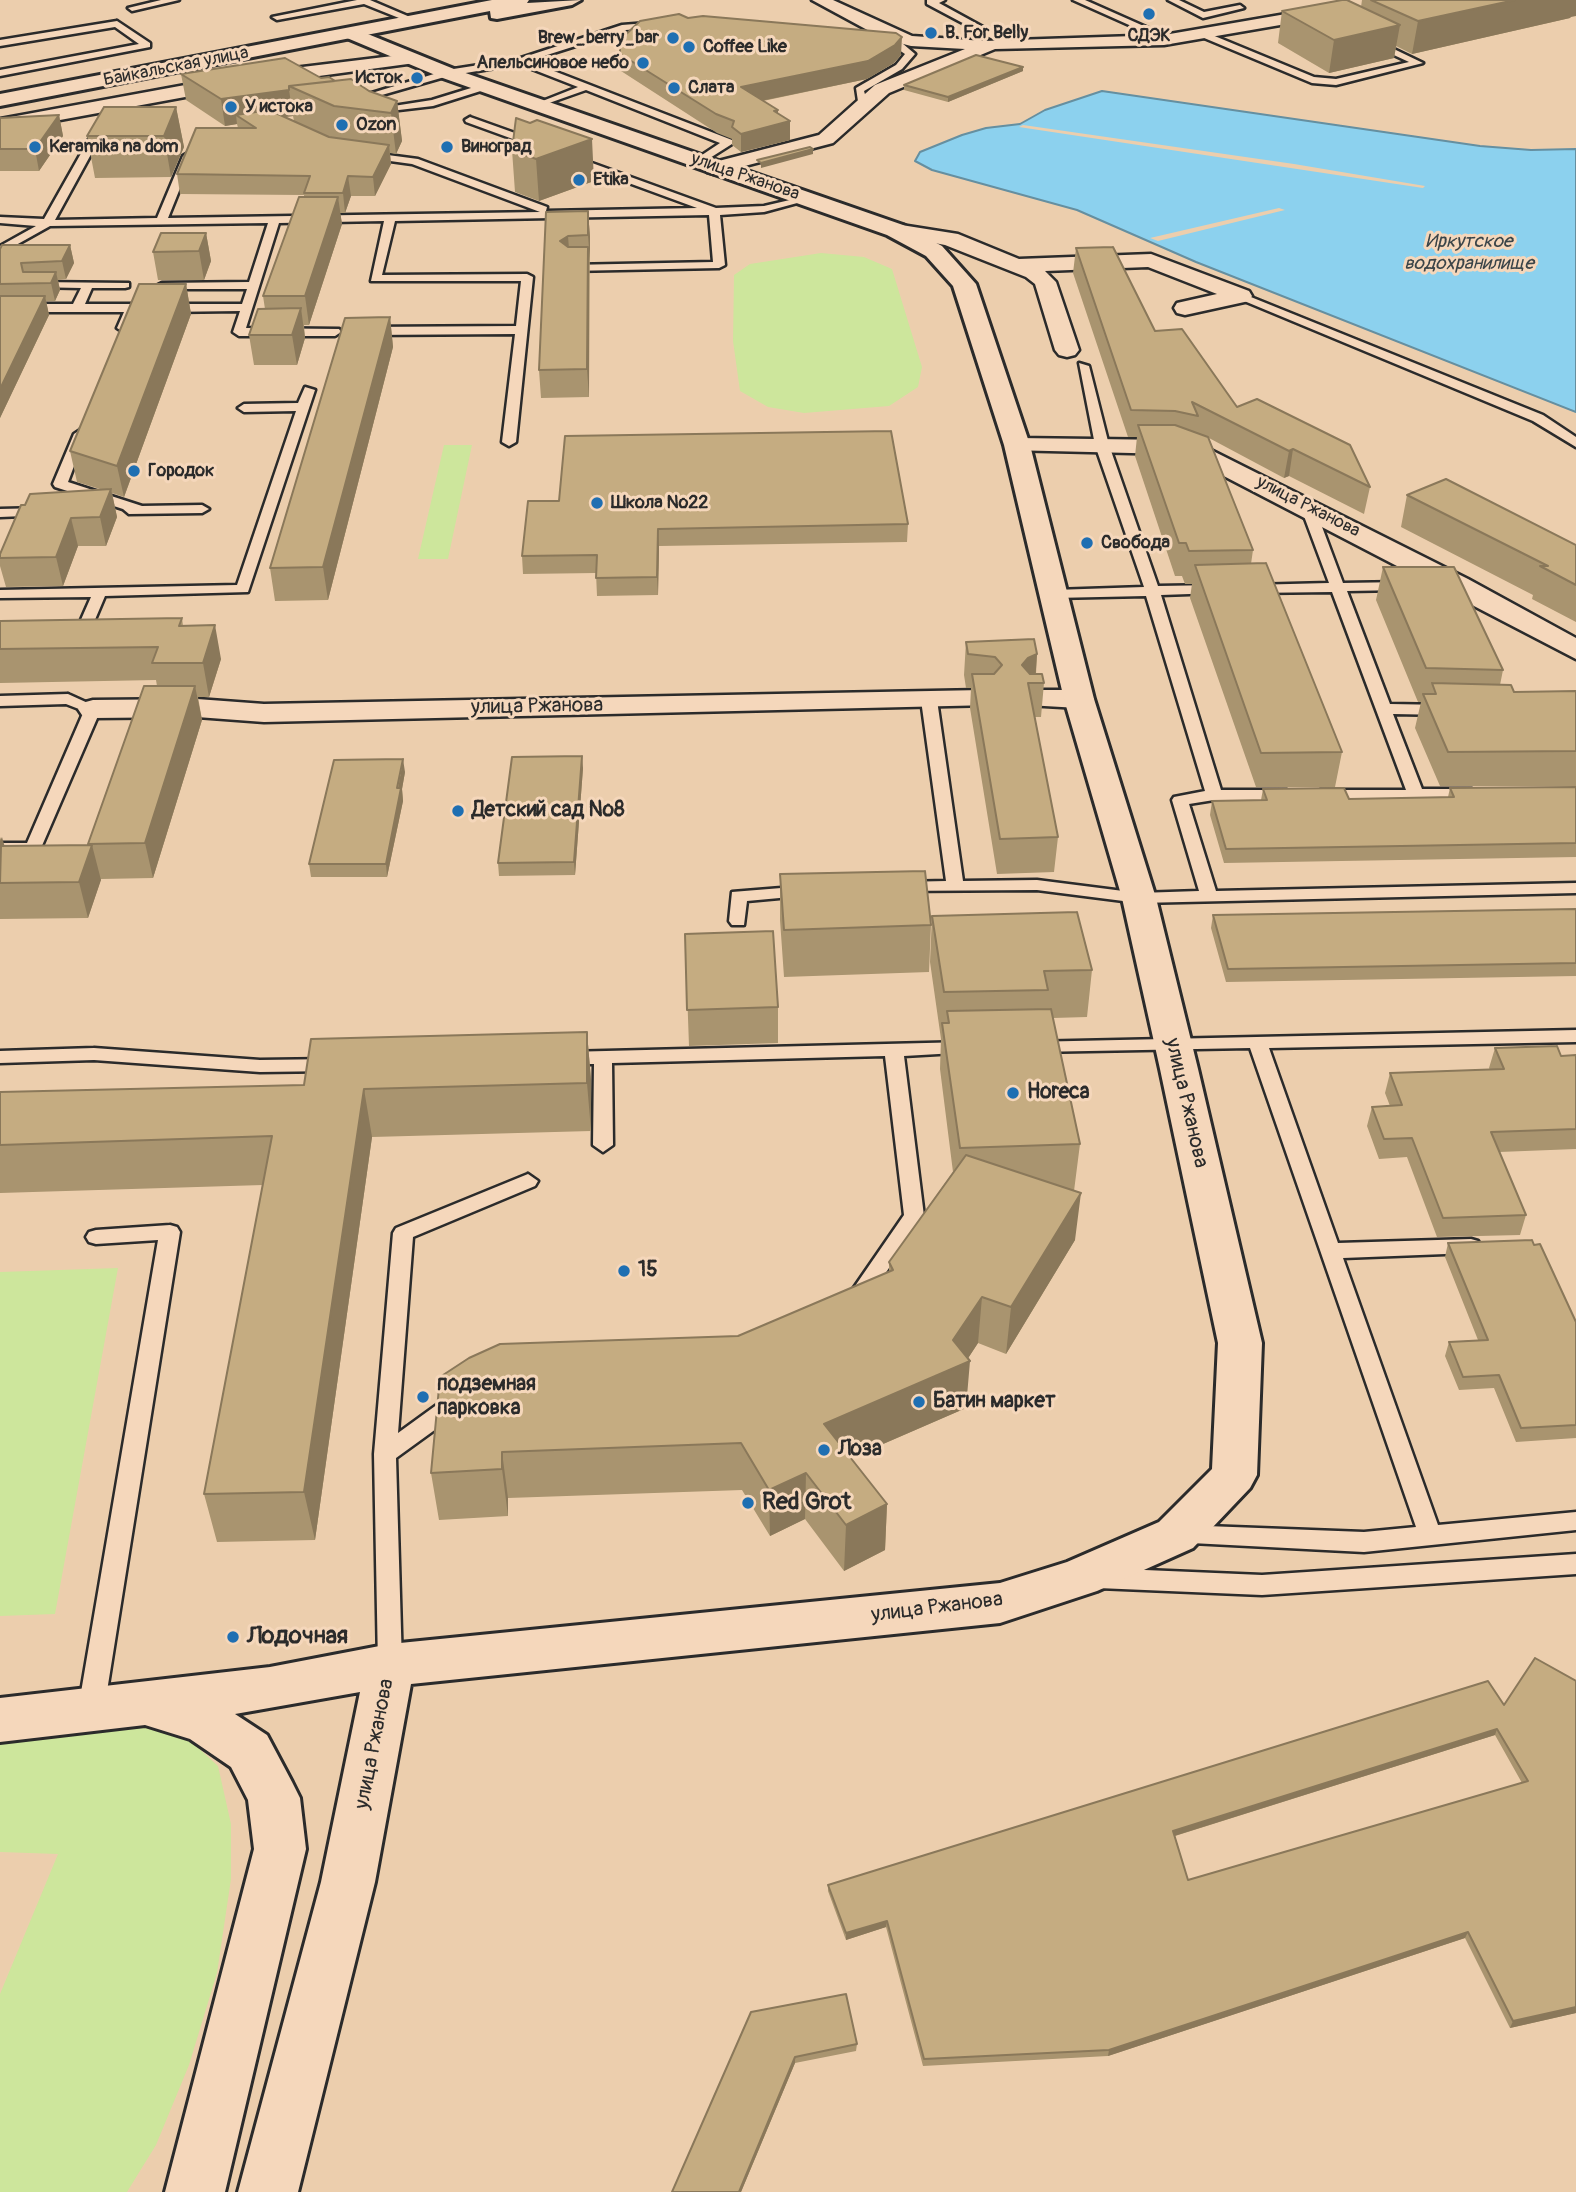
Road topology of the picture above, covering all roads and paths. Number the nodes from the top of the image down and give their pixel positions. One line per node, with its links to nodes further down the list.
1 (176, 0): 10 (lane)
2 (520, 0): 13 (street, Байкальская улица)
3 (572, 0): 16 (street, Байкальская улица)
4 (820, 0): 21 (street)
5 (941, 0): 21 (lane)
6 (1077, 0): 18 (lane)
7 (1172, 0): 11 (lane)
8 (1289, 0): 15 (street)
9 (364, 1): 12 (lane); 13 (lane)
10 (132, 8)
11 (1240, 8)
12 (277, 17)
13 (412, 20): 16 (street, Байкальская улица)
14 (666, 24): 23 (lane)
15 (1200, 33): 17 (lane); 18 (street)
16 (353, 34): 22 (street, улица Ржанова); 29 (street, Байкальская улица)
17 (1358, 34)
18 (1168, 39): 21 (street)
19 (860, 41): 32 (lane)
20 (0, 43): 24 (lane)
21 (1000, 43): 32 (street)
22 (409, 59): 25 (street, улица Ржанова); 30 (street)
23 (520, 61): 25 (lane); 27 (lane)
24 (0, 73)
25 (447, 73): 26 (street, улица Ржанова); 28 (lane)
26 (484, 87): 31 (street, улица Ржанова); 33 (lane)
27 (586, 87): 31 (lane); 40 (lane)
28 (339, 92)
29 (0, 100)
30 (116, 104): 35 (street); 48 (lane)
31 (538, 106): 40 (street, улица Ржанова)
32 (864, 108): 40 (street)
33 (353, 112)
34 (470, 120): 37 (lane)
35 (0, 125)
36 (191, 149): 47 (lane)
37 (548, 149)
38 (350, 153): 43 (lane)
39 (561, 154): 42 (lane)
40 (706, 164): 41 (street, улица Ржанова)
41 (807, 199): 42 (lane); 49 (street, улица Ржанова)
42 (714, 211): 43 (lane); 52 (lane)
43 (555, 214): 44 (lane)
44 (391, 216): 46 (lane); 64 (lane)
45 (0, 220): 48 (lane)
46 (275, 220): 47 (lane); 56 (lane)
47 (161, 222): 48 (lane)
48 (48, 223): 50 (lane)
49 (895, 230): 51 (street); 77 (street, улица Ржанова)
50 (0, 251)
51 (1020, 265): 58 (street); 68 (street)
52 (570, 268)
53 (31, 285): 54 (lane)
54 (89, 285): 55 (lane); 61 (lane)
55 (125, 285)
56 (256, 285): 57 (lane); 59 (lane)
57 (155, 286)
58 (1241, 296): 63 (street); 75 (lane)
59 (247, 307): 62 (lane); 66 (lane)
60 (0, 308): 61 (lane)
61 (77, 308): 62 (lane)
62 (131, 308): 67 (lane)
63 (1185, 308)
64 (522, 330): 65 (lane); 74 (lane)
65 (363, 331)
66 (334, 332)
67 (116, 346)
68 (1067, 350)
69 (1083, 366): 76 (lane)
70 (309, 390): 71 (lane)
71 (303, 407): 72 (lane); 87 (lane)
72 (244, 408)
73 (85, 421): 80 (lane)
74 (509, 442)
75 (1576, 443)
76 (1102, 444): 77 (street, улица Ржанова); 78 (street, улица Ржанова); 86 (lane)
77 (1017, 445): 89 (street, улица Ржанова)
78 (1308, 508): 84 (street, улица Ржанова); 85 (lane)
79 (202, 509): 80 (lane)
80 (141, 510): 81 (lane)
81 (90, 511)
82 (64, 512): 83 (lane)
83 (0, 513)
84 (1458, 585): 85 (lane); 91 (street, улица Ржанова)
85 (1339, 588): 86 (lane); 98 (lane)
86 (1152, 590): 89 (lane); 101 (lane)
87 (100, 593): 88 (lane); 90 (lane)
88 (0, 594)
89 (1054, 594): 94 (street, улица Ржанова)
90 (87, 622)
91 (1576, 650)
92 (982, 699): 95 (street, улица Ржанова)
93 (1037, 699): 94 (street)
94 (1079, 699): 109 (street, улица Ржанова)
95 (929, 700): 97 (street, улица Ржанова); 104 (lane)
96 (0, 701): 97 (lane)
97 (93, 709): 103 (lane)
98 (1384, 709): 99 (lane); 102 (lane)
99 (1466, 710)
100 (1483, 794): 102 (lane)
101 (1214, 795): 102 (lane); 108 (lane)
102 (1416, 795)
103 (0, 848)
104 (955, 886): 105 (lane); 109 (lane)
105 (881, 887)
106 (1576, 888): 108 (lane)
107 (829, 890): 110 (lane)
108 (1209, 897): 109 (lane)
109 (1139, 898): 112 (street, улица Ржанова)
110 (738, 920)
111 (1576, 1036): 113 (lane)
112 (1172, 1043): 113 (lane); 114 (lane); 130 (street, улица Ржанова)
113 (1258, 1044): 125 (lane)
114 (1017, 1046)
115 (990, 1047): 116 (lane)
116 (894, 1049): 118 (lane); 126 (lane)
117 (0, 1057): 120 (lane)
118 (603, 1057): 119 (lane); 121 (lane)
119 (548, 1059)
120 (356, 1064)
121 (603, 1145)
122 (528, 1181): 128 (lane)
123 (96, 1237): 136 (lane)
124 (1494, 1245): 125 (lane)
125 (1328, 1251): 131 (lane)
126 (853, 1306)
127 (476, 1392): 128 (lane)
128 (385, 1454): 134 (lane)
129 (1576, 1521): 131 (lane)
130 (1176, 1535): 131 (lane); 133 (street, улица Ржанова)
131 (1430, 1535)
132 (1576, 1564): 133 (lane)
133 (1080, 1577): 134 (street, улица Ржанова)
134 (390, 1665): 135 (street); 139 (street, улица Ржанова)
135 (144, 1704): 136 (street); 138 (street)
136 (91, 1710): 137 (street)
137 (0, 1720)
138 (195, 2192)
139 (268, 2192)

